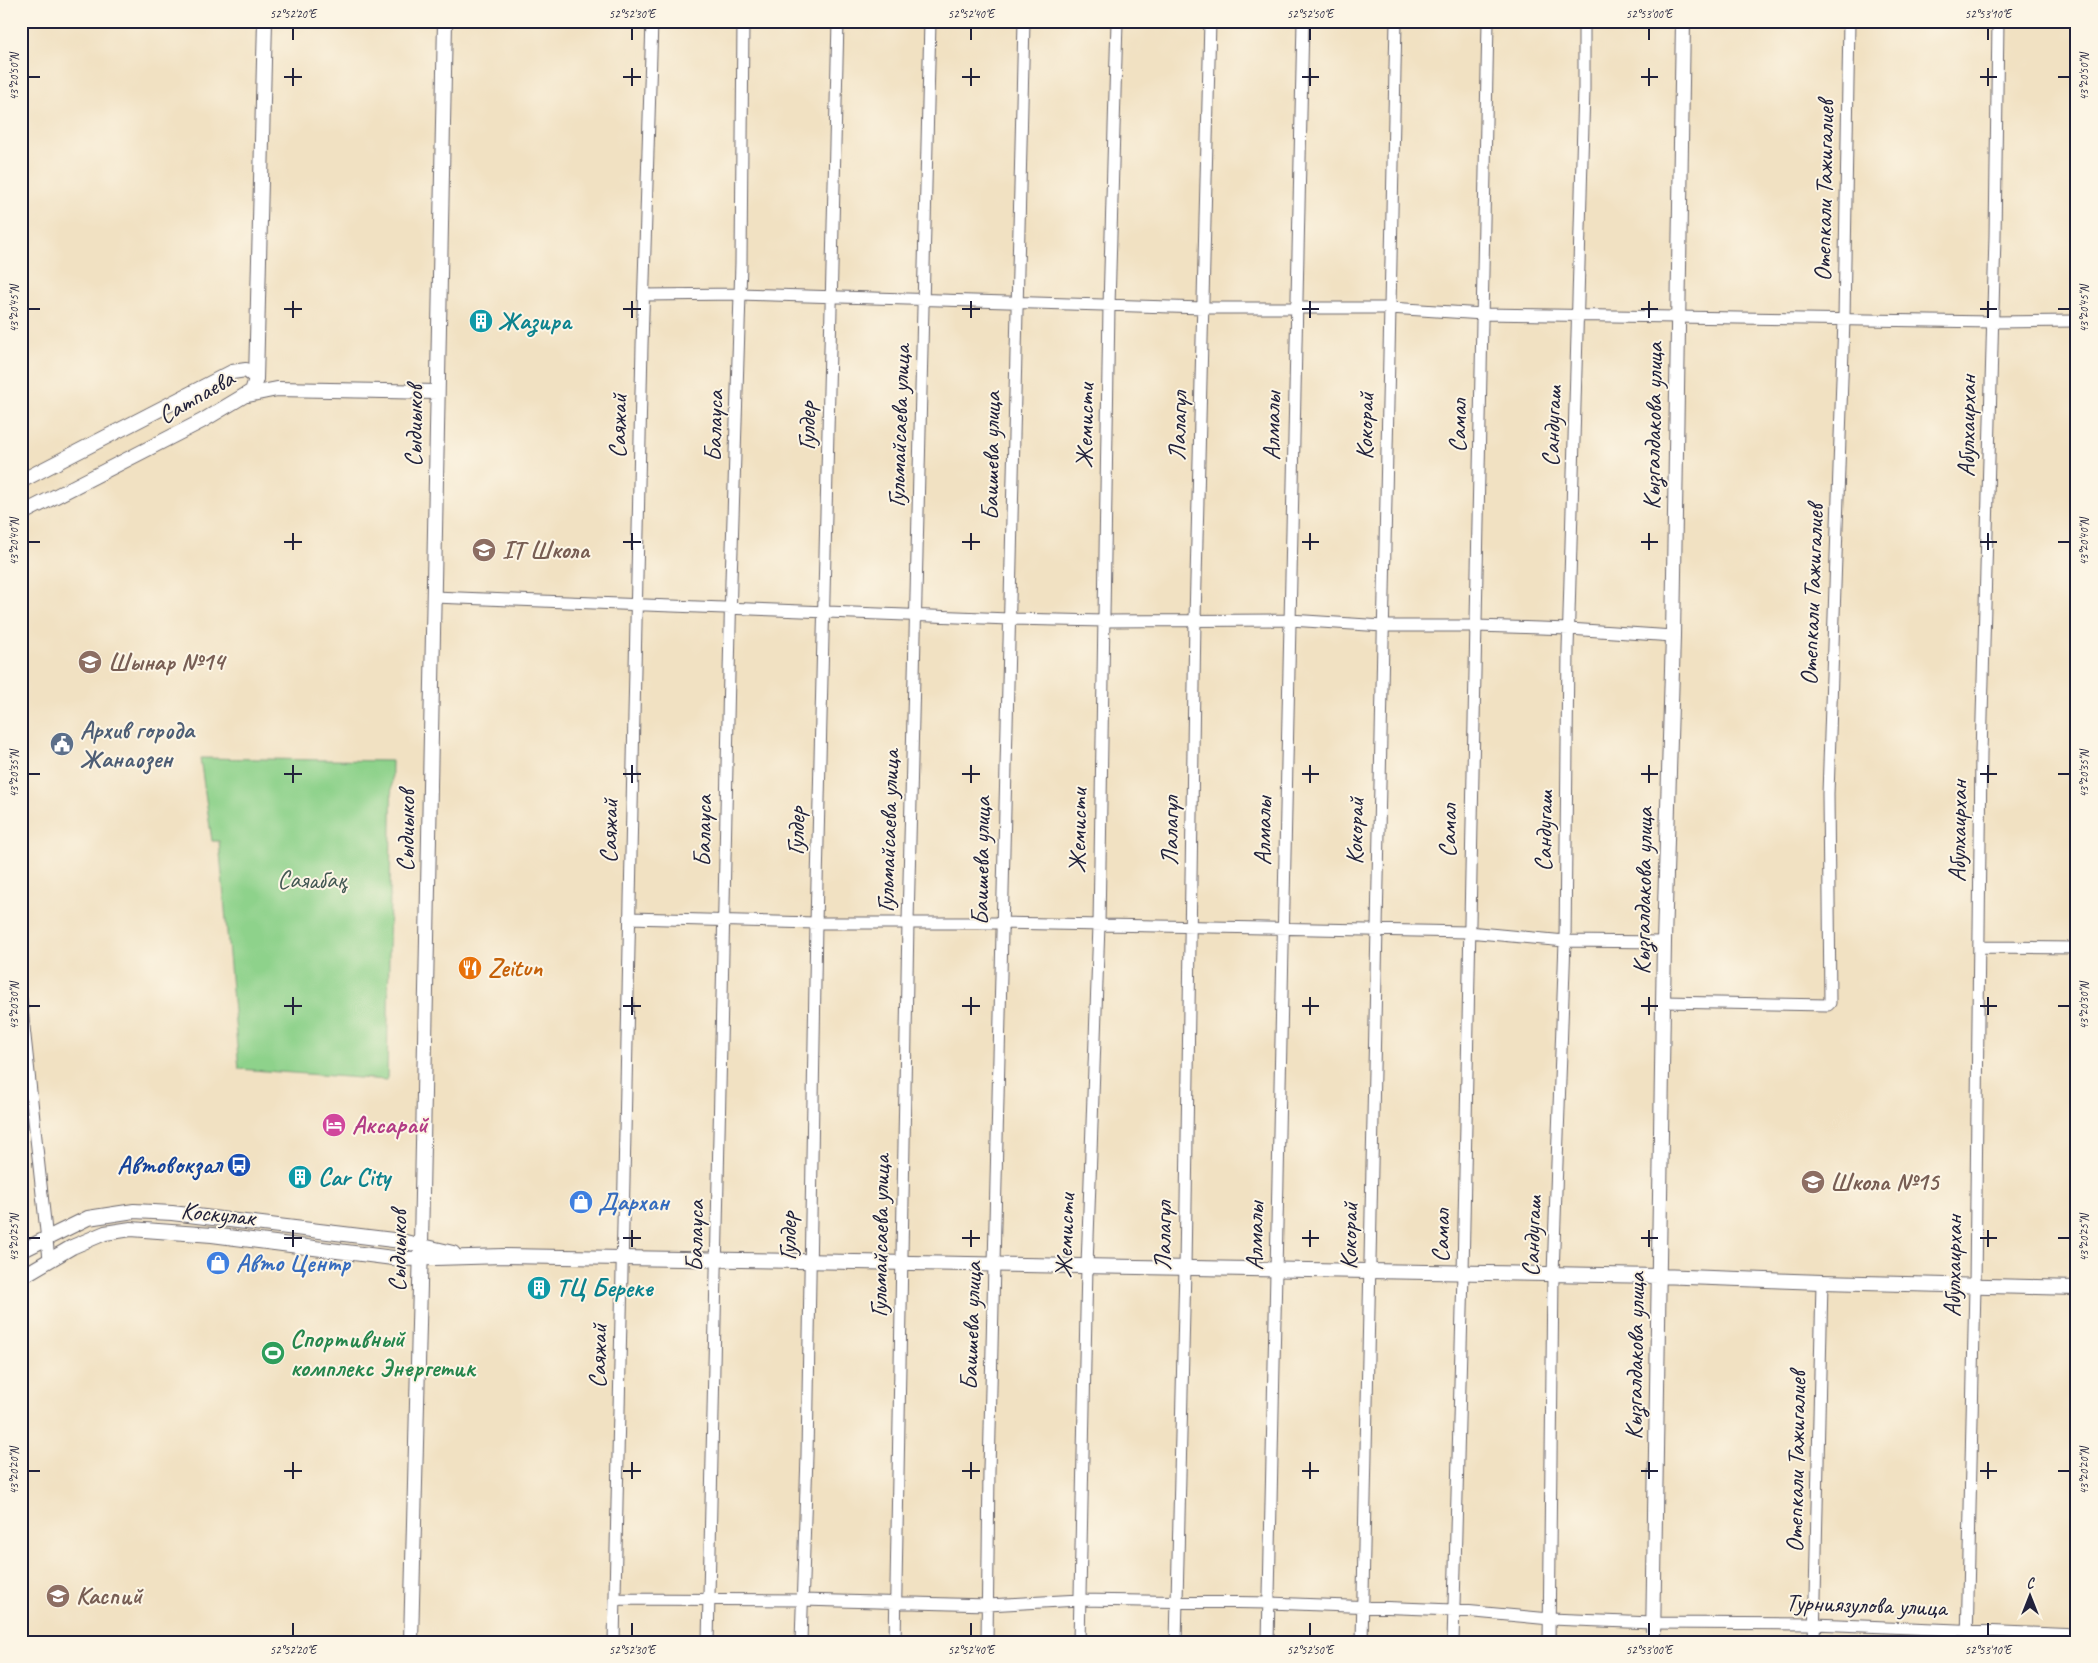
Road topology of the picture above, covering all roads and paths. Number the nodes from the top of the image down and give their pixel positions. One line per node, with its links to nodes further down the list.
1 (265, 21): 32 (street)
2 (445, 21): 36 (street, Сыдиыков)
3 (652, 21): 18 (street, Саяжай)
4 (743, 21): 17 (street, Балауса)
5 (838, 21): 19 (street, Гулдер)
6 (930, 21): 20 (street, Гульмайсаева улица)
7 (1024, 21): 21 (street, Баишева улица)
8 (1116, 21): 22 (street, Жемисти)
9 (1210, 21): 23 (street, Лалагул)
10 (1303, 21): 24 (street, Алмалы)
11 (1396, 21): 25 (street, Кокорай)
12 (1488, 21): 26 (street, Самал)
13 (1584, 21): 27 (street, Сандугаш)
14 (1683, 21): 28 (street, Кызгалдакова улица)
15 (1849, 21): 29 (street, Отепкали Тажигалиев)
16 (1998, 21): 31 (street, Абулхаирхан)
17 (740, 294): 18 (street); 19 (street); 42 (street, Балауса)
18 (644, 295): 41 (street, Саяжай)
19 (832, 298): 20 (street); 43 (street, Гулдер)
20 (924, 299): 21 (street); 44 (street, Гульмайсаева улица)
21 (1017, 304): 22 (street); 45 (street, Баишева улица)
22 (1109, 306): 23 (street); 48 (street, Жемисти)
23 (1204, 308): 24 (street); 46 (street, Лалагул)
24 (1297, 308): 25 (street); 47 (street, Алмалы)
25 (1390, 308): 26 (street); 49 (street, Кокорай)
26 (1483, 314): 27 (street); 50 (street, Самал)
27 (1578, 314): 28 (street); 51 (street, Сандугаш)
28 (1678, 317): 29 (street); 52 (street, Кызгалдакова улица)
29 (1844, 319): 31 (street); 68 (street, Отепкали Тажигалиев)
30 (2077, 321): 31 (street)
31 (1992, 322): 65 (street, Абулхаирхан)
32 (257, 347): 33 (street); 34 (street)
33 (232, 372): 34 (street, Сатпаева); 38 (street, Сатпаева)
34 (255, 378): 35 (street); 37 (street, Сатпаева)
35 (277, 389): 36 (street); 37 (street)
36 (438, 392): 40 (street, Сыдиыков)
37 (248, 396): 39 (street, Сатпаева)
38 (21, 480)
39 (21, 514)
40 (434, 597): 41 (street); 70 (street, Сыдиыков)
41 (637, 604): 42 (street); 53 (street, Саяжай)
42 (731, 607): 43 (street); 54 (street, Балауса)
43 (825, 612): 44 (street); 56 (street, Гулдер)
44 (916, 614): 45 (street); 55 (street, Гульмайсаева улица)
45 (1009, 619): 48 (street); 57 (street, Баишева улица)
46 (1196, 619): 47 (street); 48 (street); 59 (street, Лалагул)
47 (1290, 620): 49 (street); 60 (street, Алмалы)
48 (1105, 621): 58 (street, Жемисти)
49 (1383, 626): 50 (street); 61 (street, Кокорай)
50 (1476, 626): 51 (street); 62 (street, Самал)
51 (1569, 629): 52 (street); 63 (street, Сандугаш)
52 (1673, 636): 64 (street, Кызгалдакова улица)
53 (630, 918): 54 (street); 73 (street, Саяжай)
54 (724, 919): 56 (street); 76 (street, Балауса)
55 (908, 922): 56 (street); 57 (street); 78 (street, Гульмайсаева улица)
56 (816, 923): 77 (street, Гулдер)
57 (1002, 923): 58 (street); 79 (street, Баишева улица)
58 (1099, 925): 59 (street); 80 (street, Жемисти)
59 (1191, 927): 60 (street); 81 (street, Лалагул)
60 (1284, 929): 61 (street); 82 (street, Алмалы)
61 (1376, 930): 62 (street); 83 (street, Кокорай)
62 (1468, 932): 63 (street); 84 (street, Самал)
63 (1565, 941): 64 (street); 85 (street, Сандугаш)
64 (1664, 942): 68 (street, Кызгалдакова улица)
65 (1979, 947): 66 (street); 89 (street, Абулхаирхан)
66 (2077, 948)
67 (21, 999): 69 (street)
68 (1663, 1002): 86 (street, Кызгалдакова улица)
69 (47, 1239): 70 (street, Коскулак); 71 (street, Коскулак); 74 (street)
70 (421, 1245): 72 (street, Коскулак); 75 (street, Сыдиыков)
71 (21, 1251)
72 (491, 1256): 73 (street); 75 (street, Коскулак)
73 (622, 1258): 76 (street); 91 (street, Саяжай)
74 (49, 1259): 75 (street, Коскулак); 87 (street, Коскулак)
75 (421, 1259): 106 (street, Сыдиыков)
76 (717, 1260): 77 (street); 94 (street, Балауса)
77 (810, 1261): 78 (street); 92 (street, Гулдер)
78 (901, 1263): 79 (street); 95 (street, Гульмайсаева улица)
79 (995, 1264): 80 (street); 98 (street, Баишева улица)
80 (1087, 1266): 81 (street); 93 (street, Жемисти)
81 (1186, 1268): 82 (street); 96 (street, Лалагул)
82 (1276, 1270): 83 (street); 97 (street, Алмалы)
83 (1371, 1271): 84 (street); 99 (street, Кокорай)
84 (1462, 1273): 85 (street); 100 (street, Самал)
85 (1553, 1274): 86 (street); 101 (street, Сандугаш)
86 (1659, 1276): 88 (street); 102 (street, Кызгалдакова улица)
87 (21, 1277)
88 (1822, 1282): 89 (street); 103 (street, Отепкали Тажигалиев)
89 (1976, 1286): 90 (street); 105 (street, Абулхаирхан)
90 (2077, 1288)
91 (614, 1599): 94 (street, Турниязулова улица); 107 (street, Саяжай)
92 (802, 1600): 94 (street, Турниязулова улица); 95 (street, Турниязулова улица); 109 (street, Гулдер)
93 (1080, 1600): 96 (street, Турниязулова улица); 98 (street, Турниязулова улица); 112 (street, Жемисти)
94 (710, 1601): 108 (street, Балауса)
95 (895, 1602): 98 (street, Турниязулова улица); 110 (street, Гульмайсаева улица)
96 (1176, 1603): 97 (street, Турниязулова улица); 113 (street, Лалагул)
97 (1269, 1603): 99 (street, Турниязулова улица); 114 (street, Алмалы)
98 (988, 1605): 111 (street, Баишева улица)
99 (1363, 1608): 100 (street, Турниязулова улица); 115 (street, Кокорай)
100 (1453, 1610): 101 (street, Турниязулова улица); 116 (street, Самал)
101 (1550, 1619): 102 (street, Турниязулова улица); 117 (street, Сандугаш)
102 (1653, 1623): 103 (street, Турниязулова улица); 118 (street, Кызгалдакова улица)
103 (1815, 1624): 105 (street, Турниязулова улица); 119 (street, Отепкали Тажигалиев)
104 (2077, 1635): 105 (street, Турниязулова улица)
105 (1968, 1636)
106 (411, 1642)
107 (614, 1642)
108 (708, 1642)
109 (801, 1642)
110 (895, 1642)
111 (987, 1642)
112 (1079, 1642)
113 (1176, 1642)
114 (1268, 1642)
115 (1362, 1642)
116 (1452, 1642)
117 (1549, 1642)
118 (1653, 1642)
119 (1814, 1642)

